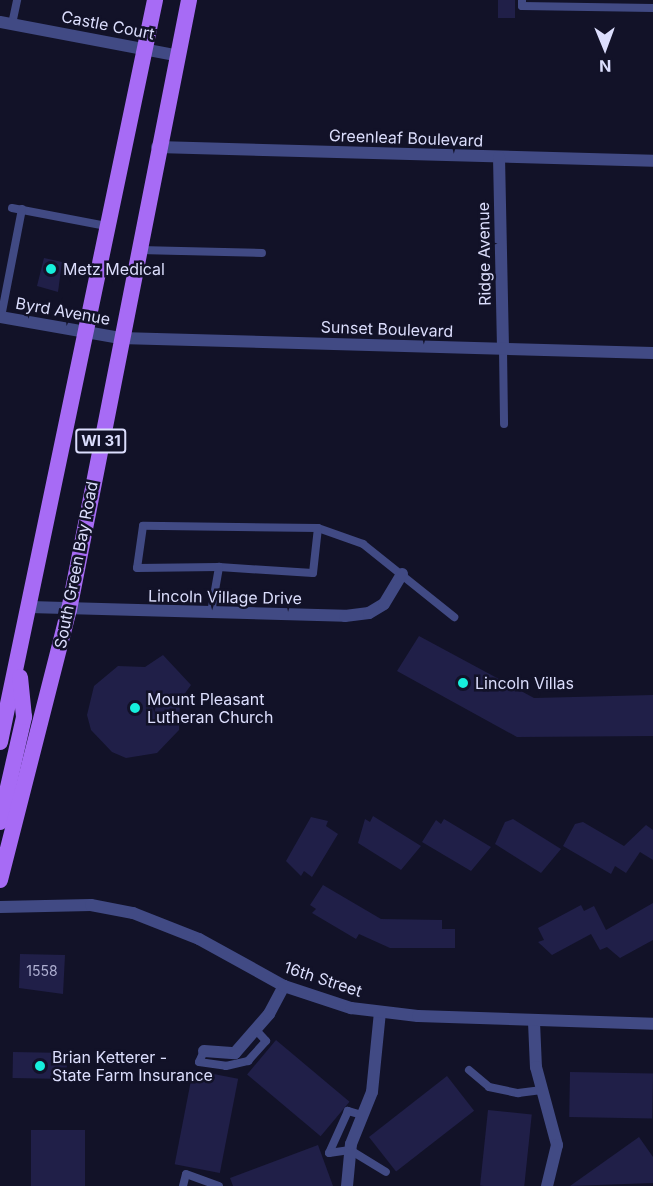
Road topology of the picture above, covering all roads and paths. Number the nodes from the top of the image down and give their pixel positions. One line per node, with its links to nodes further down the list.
1 (17, 0): 6 (lane)
2 (155, 0): 7 (main road, WI 31)
3 (189, 0): 8 (main road, South Green Bay Road / WI 31)
4 (522, 0): 5 (lane)
5 (653, 8)
6 (6, 23): 7 (street, Castle Court)
7 (143, 49): 8 (street, Castle Court); 14 (main road, WI 31)
8 (174, 55): 9 (main road, South Green Bay Road / WI 31)
9 (158, 147): 10 (street, Greenleaf Boulevard); 15 (main road, South Green Bay Road / WI 31)
10 (499, 157): 11 (street, Greenleaf Boulevard); 20 (street, Ridge Avenue)
11 (653, 161)
12 (12, 207): 13 (lane)
13 (22, 209): 14 (lane); 17 (lane)
14 (106, 226): 18 (main road, WI 31)
15 (139, 250): 16 (lane); 19 (main road, South Green Bay Road / WI 31)
16 (261, 253)
17 (0, 317): 18 (street, Byrd Avenue)
18 (85, 332): 19 (street, Byrd Avenue); 26 (main road, WI 31)
19 (120, 338): 20 (street, Sunset Boulevard); 27 (main road, South Green Bay Road / WI 31)
20 (503, 349): 21 (street, Sunset Boulevard); 22 (lane)
21 (653, 353)
22 (504, 424)
23 (318, 528): 24 (lane); 24 (lane); 25 (lane)
24 (219, 567): 28 (lane)
25 (402, 574): 28 (street, Lincoln Village Drive); 29 (lane)
26 (29, 608): 27 (street, Lincoln Village Drive); 30 (main road, WI 31)
27 (69, 610): 28 (street, Lincoln Village Drive); 33 (main road, South Green Bay Road / WI 31)
28 (211, 613)
29 (454, 617)
30 (18, 659): 31 (main road, WI 31); 32 (main road)
31 (0, 742)
32 (0, 822)
33 (0, 880)
34 (0, 907): 35 (street, 16th Street)
35 (284, 986): 36 (street, 16th Street); 39 (street)
36 (380, 1012): 37 (street, 16th Street); 42 (street)
37 (534, 1022): 38 (street, 16th Street); 41 (street)
38 (653, 1024)
39 (204, 1051)
40 (469, 1070): 41 (lane)
41 (542, 1090): 48 (street)
42 (362, 1115): 43 (street); 43 (lane)
43 (350, 1150): 44 (lane); 47 (street)
44 (386, 1172)
45 (183, 1186): 46 (lane)
46 (219, 1186)
47 (348, 1186)
48 (548, 1186)

